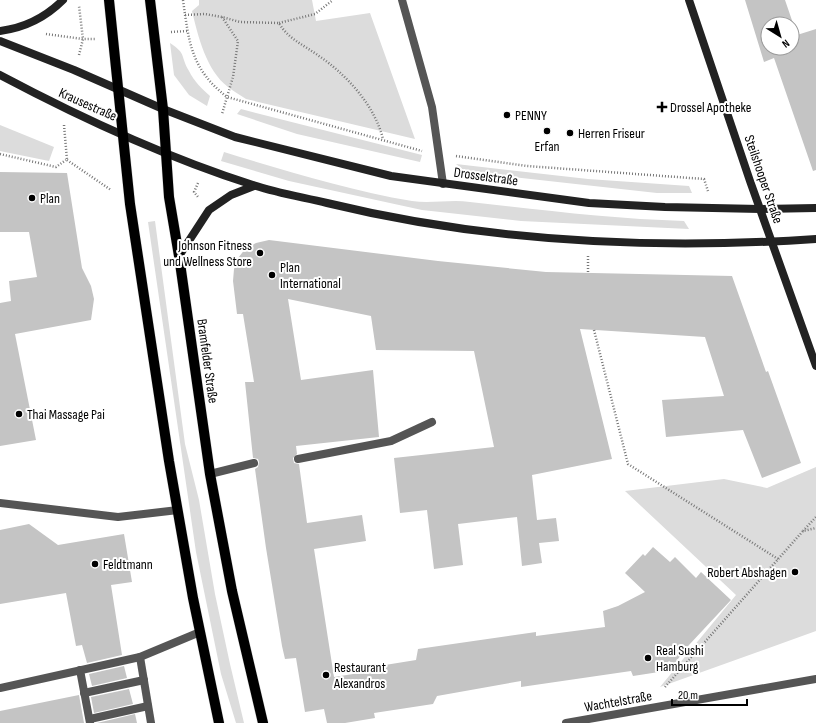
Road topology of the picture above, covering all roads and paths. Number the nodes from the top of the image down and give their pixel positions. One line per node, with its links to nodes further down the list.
1 (63, 0): 11 (main road)
2 (110, 0): 13 (main road)
3 (150, 0): 19 (main road, Bramfelder Straße)
4 (183, 0): 8 (path)
5 (333, 0): 10 (path)
6 (402, 0): 25 (street)
7 (689, 0): 32 (main road, Steilshooper Straße)
8 (185, 15): 9 (path); 17 (path)
9 (222, 16): 10 (path); 17 (path)
10 (279, 23): 22 (path)
11 (17, 29): 12 (main road); 13 (path)
12 (0, 31)
13 (113, 39): 16 (main road)
14 (0, 41): 16 (main road, Krausestraße)
15 (0, 75): 18 (main road, Krausestraße)
16 (119, 91): 19 (main road, Krausestraße); 21 (main road)
17 (227, 97): 20 (path); 22 (path)
18 (62, 108): 21 (main road, Krausestraße); 26 (path)
19 (162, 109): 20 (main road, Drosselstraße); 24 (main road, Bramfelder Straße)
20 (217, 131): 27 (main road, Drosselstraße)
21 (124, 135): 24 (main road, Krausestraße); 29 (main road)
22 (383, 139): 25 (path)
23 (0, 154): 26 (path)
24 (166, 154): 28 (main road); 35 (main road, Bramfelder Straße)
25 (440, 154): 27 (street); 30 (path)
26 (67, 160): 29 (path)
27 (443, 184): 30 (main road, Drosselstraße)
28 (254, 186): 34 (main road); 35 (main road)
29 (130, 204): 43 (main road)
30 (714, 208): 32 (main road, Drosselstraße)
31 (816, 208): 32 (main road, Drosselstraße)
32 (760, 210): 34 (main road, Steilshooper Straße)
33 (816, 240): 34 (main road)
34 (772, 242): 37 (main road, Steilshooper Straße)
35 (179, 256): 41 (main road, Bramfelder Straße)
36 (594, 330): 47 (path)
37 (816, 366)
38 (432, 422): 39 (street)
39 (298, 459)
40 (254, 463): 41 (street)
41 (210, 474): 60 (main road, Bramfelder Straße)
42 (0, 503): 43 (street)
43 (178, 510): 48 (main road)
44 (816, 517): 46 (path)
45 (816, 528): 46 (path)
46 (803, 531): 47 (path)
47 (778, 559): 56 (path)
48 (200, 632): 49 (street); 59 (main road)
49 (140, 657): 50 (street); 52 (street)
50 (80, 670): 53 (street); 54 (street)
51 (816, 679): 56 (street, Wachtelstraße)
52 (144, 680): 54 (street); 55 (street)
53 (0, 688)
54 (84, 693): 57 (street)
55 (148, 706): 57 (street); 58 (street)
56 (639, 710): 61 (street, Wachtelstraße)
57 (90, 721)
58 (151, 723)
59 (220, 723)
60 (263, 723)
61 (566, 723)

